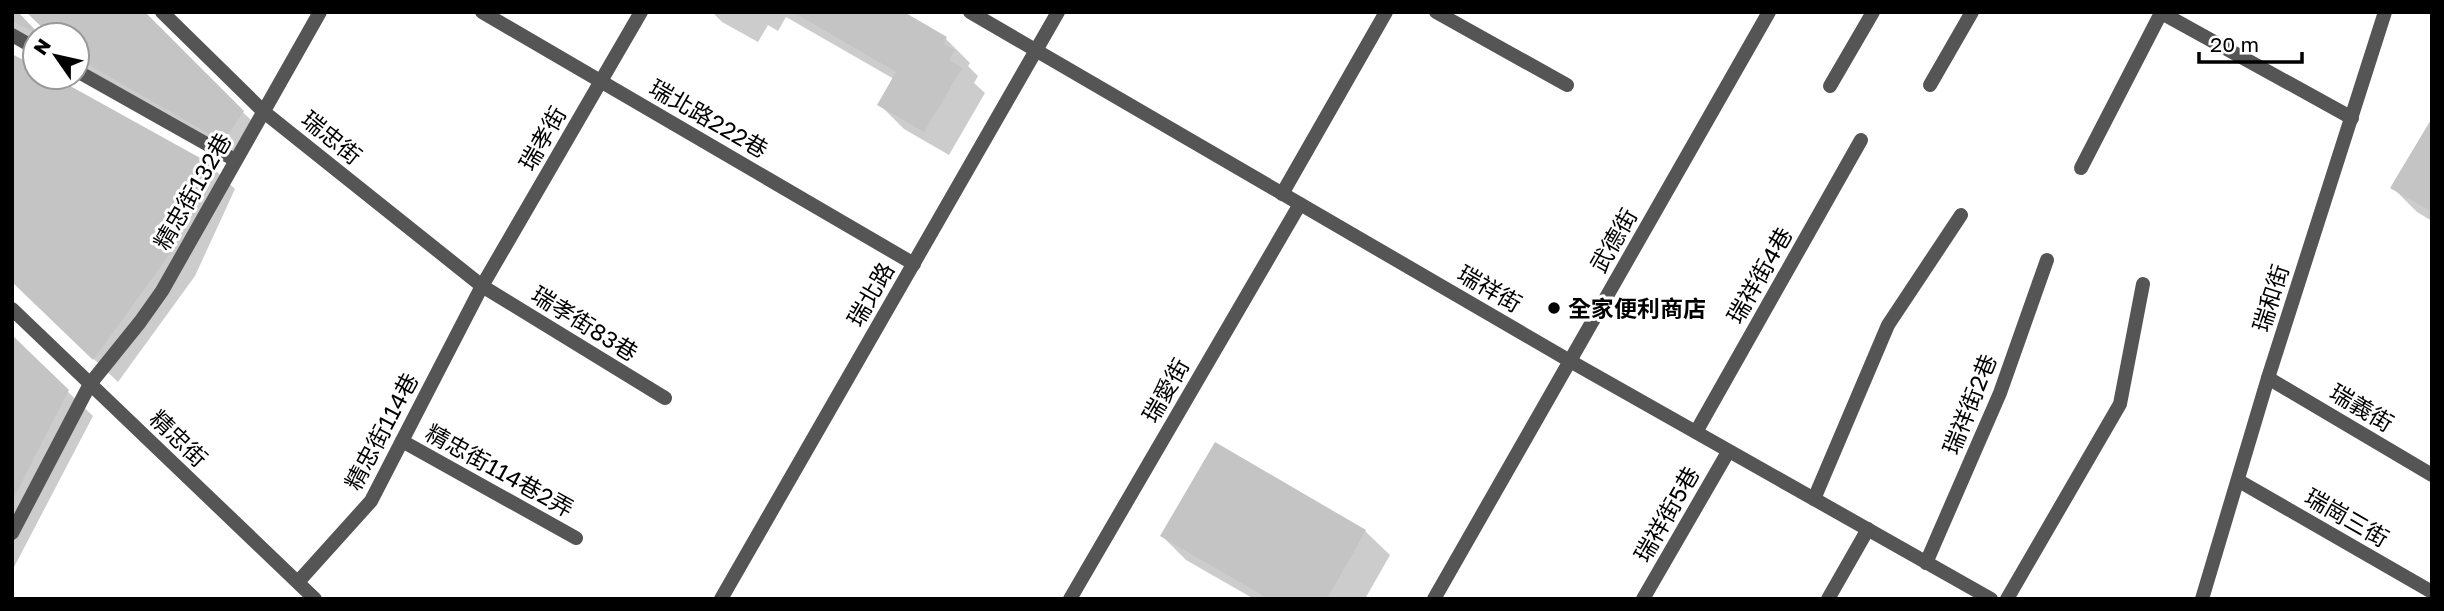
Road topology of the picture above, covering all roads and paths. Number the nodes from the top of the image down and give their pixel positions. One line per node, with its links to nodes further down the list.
1 (162, 12): 20 (street, 瑞忠街)
2 (320, 12): 20 (street, 精忠街132巷)
3 (482, 12): 16 (street, 瑞北路222巷)
4 (641, 12): 16 (street, 瑞孝街)
5 (970, 12): 14 (street, 瑞祥街)
6 (1058, 12): 14 (street, 瑞北路)
7 (1386, 12): 25 (street)
8 (1436, 12): 17 (street)
9 (1769, 12): 33 (street, 武德街)
10 (1873, 12): 19 (street)
11 (1972, 12): 18 (street)
12 (2161, 12): 21 (street); 24 (street)
13 (2385, 12): 21 (street, 瑞和街)
14 (1036, 51): 25 (street, 瑞祥街); 29 (street, 瑞北路)
15 (91, 79): 23 (street)
16 (601, 81): 29 (street, 瑞北路222巷); 31 (street, 瑞孝街)
17 (1567, 85)
18 (1930, 85)
19 (1830, 86)
20 (264, 111): 23 (street, 精忠街132巷); 31 (street, 瑞忠街)
21 (2352, 118): 34 (street, 瑞和街)
22 (1861, 141): 37 (street, 瑞祥街4巷)
23 (235, 160): 35 (street, 精忠街132巷)
24 (2081, 168)
25 (1282, 194): 26 (street, 瑞祥街)
26 (1300, 204): 33 (street, 瑞祥街); 51 (street, 瑞愛街)
27 (1961, 215): 42 (street)
28 (2047, 260): 46 (street, 瑞祥街2巷)
29 (914, 264): 50 (street, 瑞北路)
30 (2143, 284): 56 (street)
31 (482, 286): 36 (street, 瑞孝街83巷); 38 (street, 精忠街114巷)
32 (12, 309): 35 (street, 精忠街)
33 (1570, 361): 37 (street, 瑞祥街); 52 (street, 武德街)
34 (2269, 378): 40 (street, 瑞義街); 41 (street, 瑞和街)
35 (90, 384): 44 (street, 精忠街132巷); 47 (street, 精忠街)
36 (665, 398)
37 (1696, 432): 39 (street, 瑞祥街)
38 (402, 441): 45 (street, 精忠街114巷2弄); 47 (street, 精忠街114巷)
39 (1728, 452): 42 (street, 瑞祥街); 53 (street, 瑞祥街5巷)
40 (2432, 475)
41 (2239, 481): 48 (street, 瑞崗三街); 57 (street, 瑞和街)
42 (1814, 499): 43 (street, 瑞祥街)
43 (1868, 529): 46 (street, 瑞祥街); 54 (street)
44 (12, 533)
45 (576, 538)
46 (1926, 563): 55 (street, 瑞祥街)
47 (298, 582): 49 (street, 精忠街)
48 (2432, 592)
49 (315, 599)
50 (721, 599)
51 (1070, 599)
52 (1434, 599)
53 (1643, 599)
54 (1828, 599)
55 (1991, 599)
56 (2007, 599)
57 (2202, 599)

